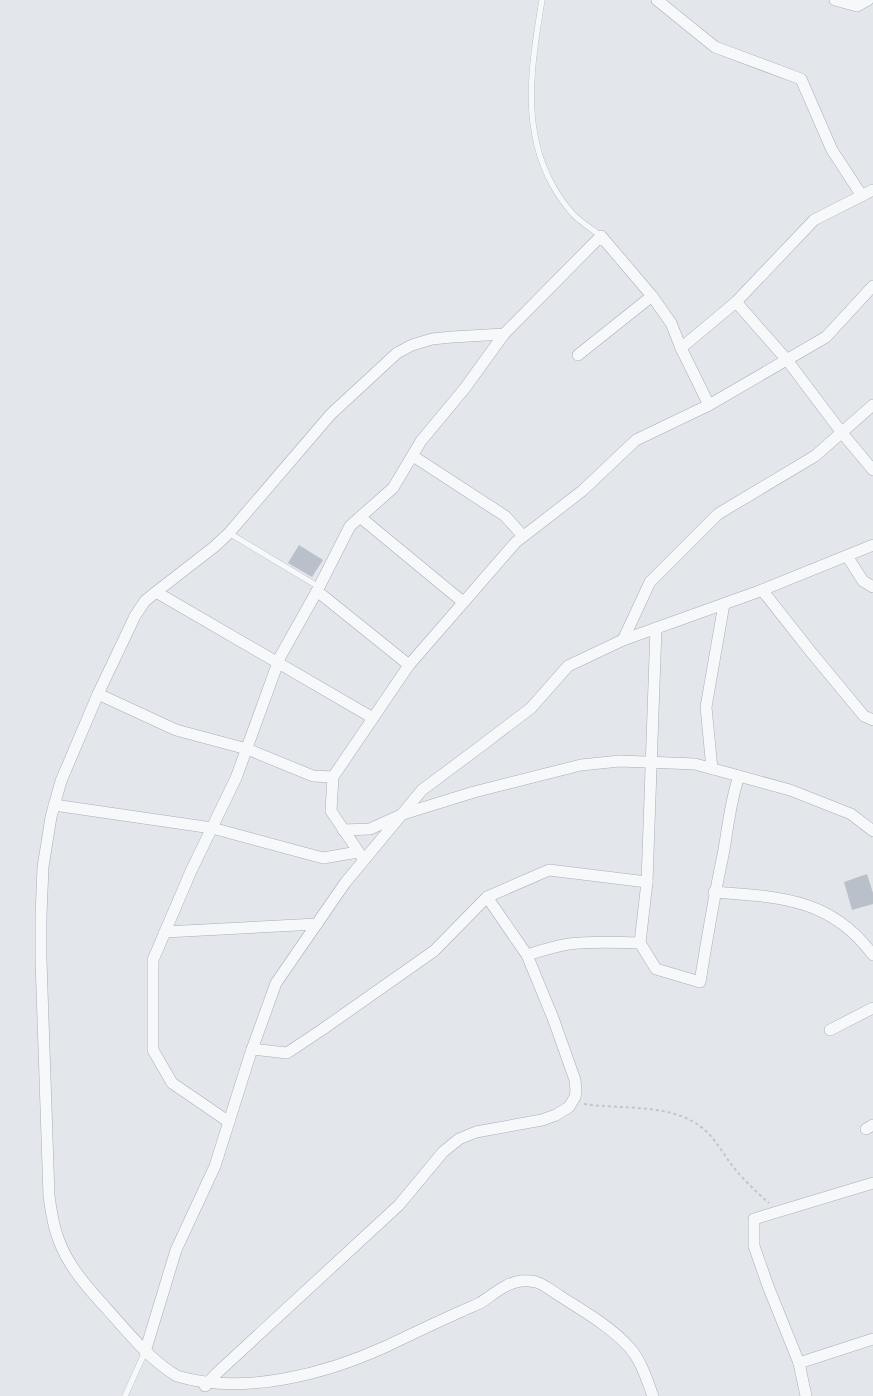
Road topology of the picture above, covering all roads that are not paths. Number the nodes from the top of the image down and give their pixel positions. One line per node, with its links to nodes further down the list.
1 (542, 0): 7 (lane)
2 (657, 0): 6 (street)
3 (835, 0): 4 (street)
4 (868, 0)
5 (873, 190): 6 (street)
6 (862, 196): 10 (street)
7 (601, 236): 9 (street); 11 (street)
8 (873, 286): 14 (street)
9 (652, 296): 12 (street); 13 (street)
10 (736, 302): 12 (street); 14 (street)
11 (504, 334): 18 (street); 21 (street)
12 (681, 348): 15 (street)
13 (578, 355)
14 (787, 360): 15 (street); 17 (street)
15 (709, 405): 22 (street)
16 (873, 405): 17 (street)
17 (842, 433): 19 (street); 32 (street)
18 (413, 456): 20 (street); 22 (street)
19 (873, 470)
20 (360, 517): 26 (street); 29 (street)
21 (228, 533): 26 (lane); 28 (street)
22 (523, 536): 29 (street)
23 (873, 545): 24 (street)
24 (846, 556): 25 (street); 27 (street)
25 (873, 587)
26 (318, 589): 33 (street); 34 (street)
27 (762, 590): 30 (street); 37 (street)
28 (156, 592): 33 (street); 35 (street)
29 (463, 602): 34 (street)
30 (724, 604): 31 (street); 40 (street)
31 (656, 628): 32 (street); 39 (street)
32 (622, 640): 44 (street)
33 (278, 664): 36 (street); 38 (street)
34 (409, 665): 36 (street)
35 (98, 694): 38 (street); 43 (street)
36 (373, 718): 42 (street)
37 (873, 720)
38 (246, 750): 42 (street); 45 (street)
39 (652, 762): 40 (street); 44 (street); 49 (street)
40 (712, 769): 41 (street)
41 (739, 776): 47 (street); 50 (street)
42 (333, 777): 46 (street)
43 (54, 805): 45 (street); 63 (street)
44 (403, 814): 46 (street); 48 (street)
45 (212, 828): 48 (street); 53 (street)
46 (343, 830): 48 (street)
47 (873, 831)
48 (361, 856): 52 (street)
49 (647, 882): 51 (street); 54 (street)
50 (714, 892): 54 (street); 56 (street)
51 (487, 897): 55 (street); 59 (street)
52 (317, 924): 53 (street); 59 (street)
53 (165, 932): 60 (street)
54 (640, 943): 55 (street)
55 (527, 955): 65 (street)
56 (873, 956)
57 (873, 1008): 58 (street)
58 (830, 1030)
59 (252, 1049): 60 (street)
60 (229, 1122): 63 (street)
61 (873, 1183): 64 (street)
62 (873, 1339): 64 (street)
63 (145, 1352): 65 (street); 66 (lane)
64 (799, 1363): 68 (street)
65 (205, 1386): 67 (street)
66 (125, 1396)
67 (654, 1396)
68 (806, 1396)

